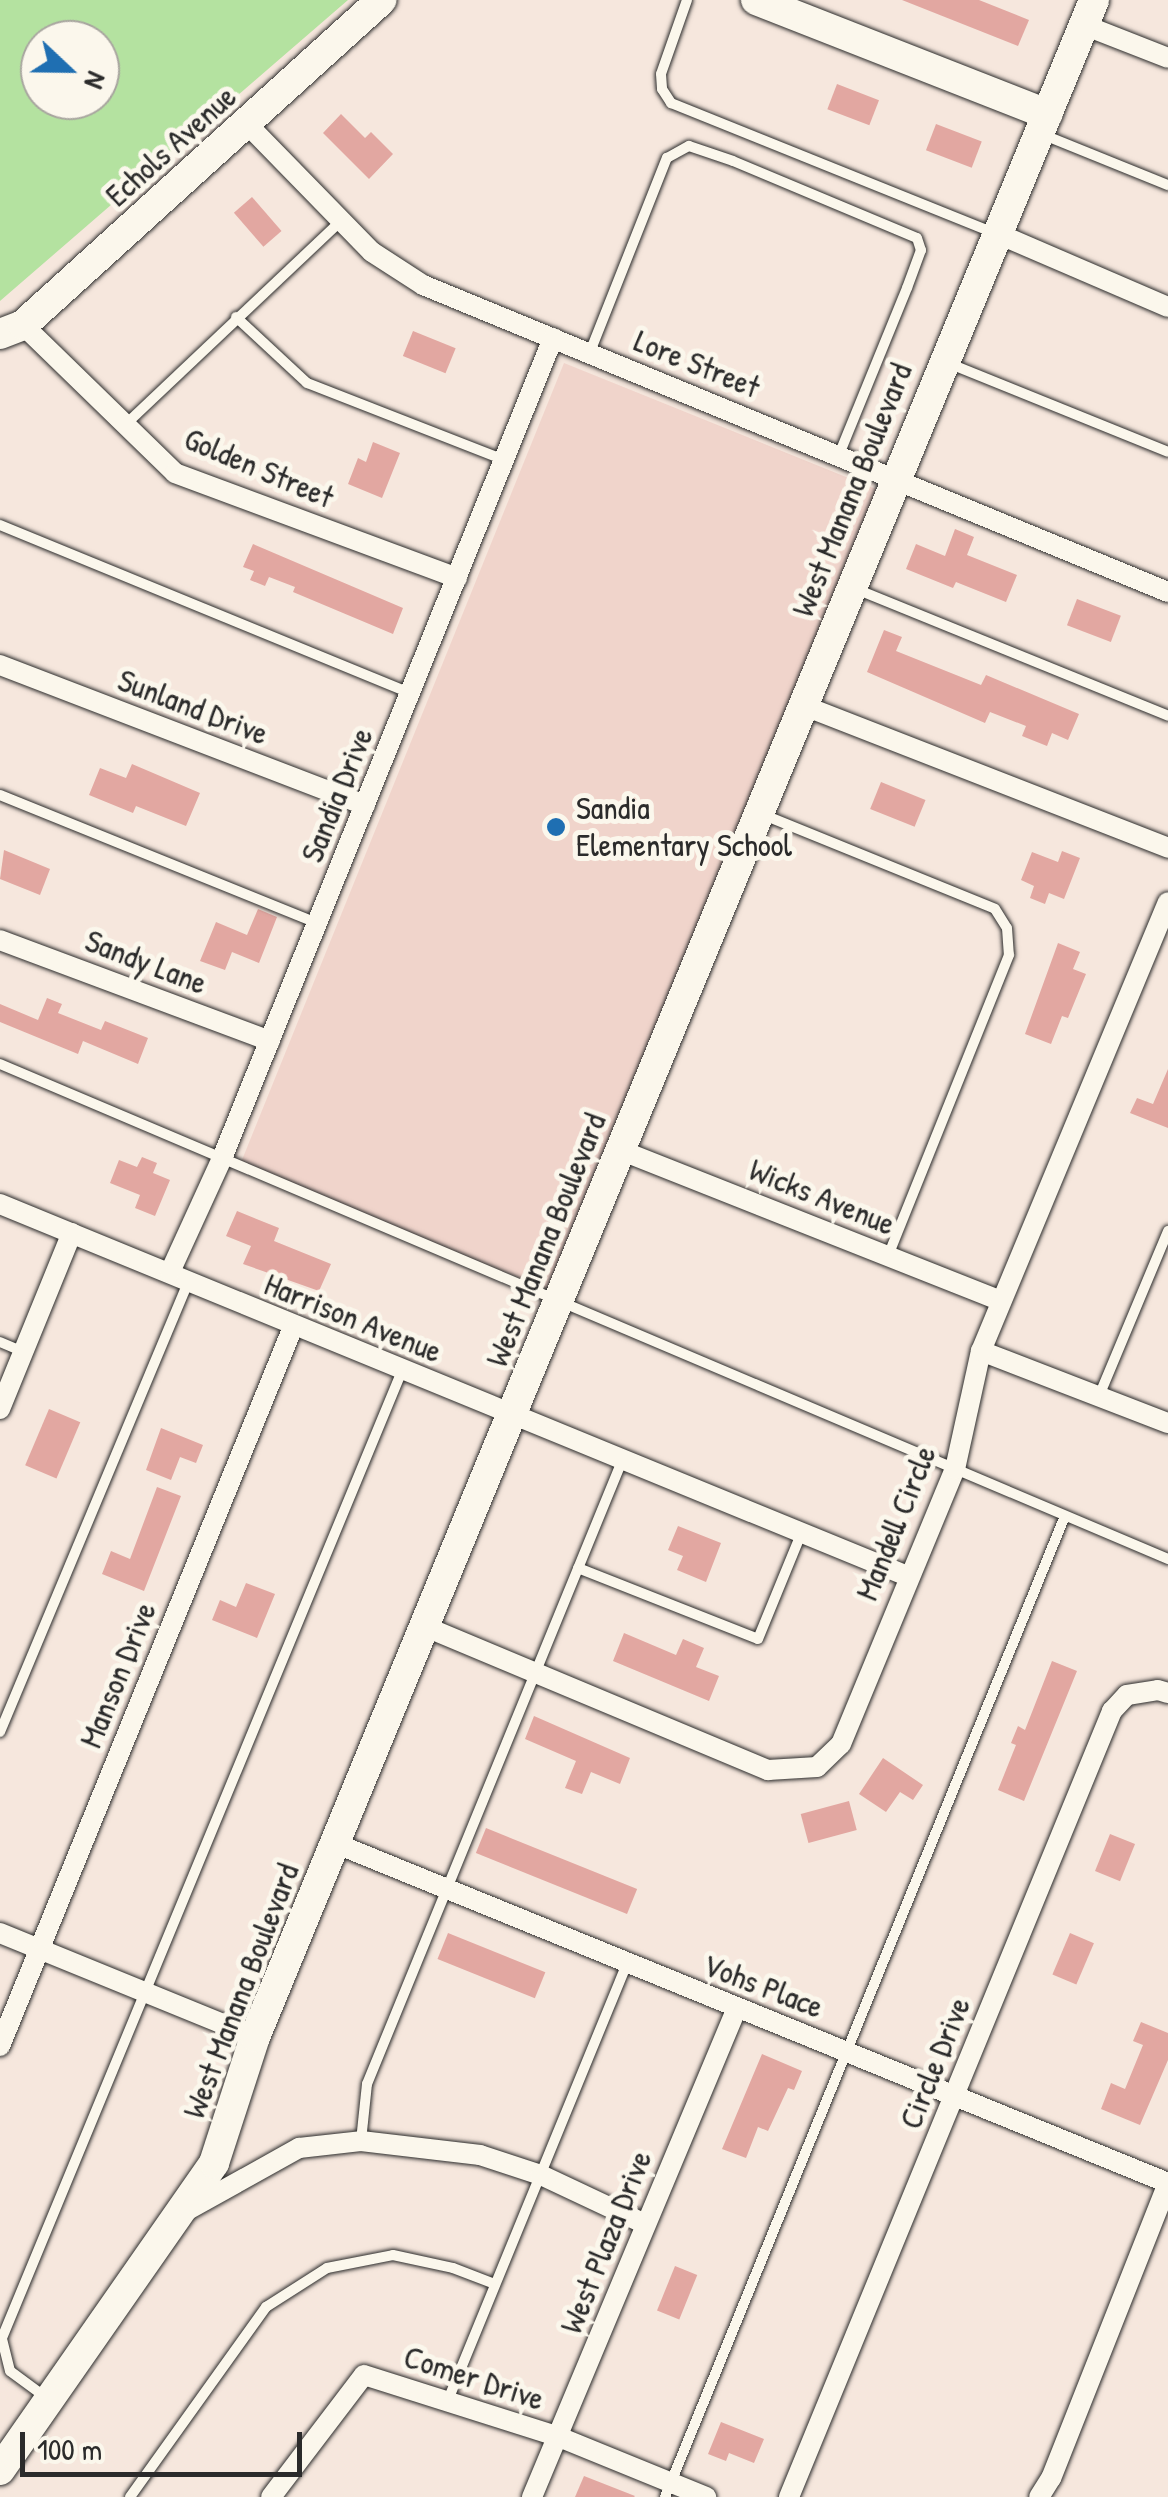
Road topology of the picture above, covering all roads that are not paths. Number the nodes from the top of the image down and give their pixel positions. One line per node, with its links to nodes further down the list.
1 (382, 0): 7 (street, Echols Avenue)
2 (687, 0): 10 (lane)
3 (756, 0): 6 (street)
4 (1089, 13): 5 (street); 6 (street, West Manana Boulevard)
5 (1168, 58)
6 (1044, 124): 8 (lane); 10 (street, West Manana Boulevard)
7 (248, 125): 9 (street, Lore Street); 13 (street, Echols Avenue)
8 (1168, 185)
9 (342, 222): 12 (lane); 14 (street, Lore Street)
10 (996, 233): 11 (street); 16 (street, West Manana Boulevard)
11 (1168, 307)
12 (236, 317): 17 (lane); 20 (lane)
13 (12, 330): 17 (street, Golden Street)
14 (553, 338): 15 (street, Lore Street); 20 (street, Sandia Drive)
15 (590, 352): 19 (street, Lore Street); 19 (lane)
16 (942, 361): 18 (lane); 21 (street, West Manana Boulevard)
17 (124, 426): 23 (street, Golden Street)
18 (1168, 452)
19 (838, 454): 21 (street, Lore Street)
20 (506, 460): 23 (street, Sandia Drive)
21 (895, 478): 24 (street, West Manana Boulevard); 25 (street, Lore Street)
22 (0, 525): 27 (lane)
23 (457, 578): 27 (street, Sandia Drive)
24 (851, 587): 28 (street, West Manana Boulevard); 29 (lane)
25 (1168, 592)
26 (0, 665): 31 (street, Sunland Drive)
27 (410, 694): 31 (street, Sandia Drive)
28 (802, 704): 32 (street, West Manana Boulevard); 33 (street)
29 (1168, 716)
30 (0, 796): 35 (lane)
31 (366, 805): 35 (street, Sandia Drive)
32 (759, 813): 39 (street, West Manana Boulevard); 44 (lane)
33 (1168, 848)
34 (1168, 902): 47 (street, Mandell Circle)
35 (318, 924): 37 (street, Sandia Drive)
36 (0, 940): 37 (street, Sandy Lane)
37 (270, 1041): 40 (street, Sandia Drive)
38 (0, 1064): 40 (lane)
39 (620, 1150): 44 (street, Wicks Avenue); 46 (street, West Manana Boulevard)
40 (223, 1156): 45 (street, Sandia Drive); 46 (lane)
41 (0, 1204): 43 (street, Harrison Avenue)
42 (1168, 1232): 53 (lane)
43 (72, 1234): 45 (street, Harrison Avenue); 51 (street)
44 (888, 1256): 47 (street, Wicks Avenue)
45 (179, 1277): 48 (street, Harrison Avenue); 67 (lane)
46 (559, 1300): 55 (street, West Manana Boulevard); 58 (lane)
47 (1001, 1301): 50 (street, Mandell Circle)
48 (293, 1327): 52 (street, Harrison Avenue); 71 (street, Manson Drive)
49 (0, 1342): 51 (lane)
50 (981, 1351): 53 (street); 58 (street, Mandell Circle)
51 (24, 1352): 54 (street)
52 (402, 1371): 55 (street, Harrison Avenue); 73 (lane)
53 (1099, 1396): 56 (street)
54 (0, 1409)
55 (512, 1416): 57 (street, Harrison Avenue); 64 (street, West Manana Boulevard)
56 (1168, 1422)
57 (622, 1461): 60 (street, Harrison Avenue); 62 (lane)
58 (955, 1469): 59 (lane); 63 (street, Mandell Circle)
59 (1064, 1516): 61 (lane); 77 (lane)
60 (802, 1534): 62 (lane); 63 (street, Harrison Avenue)
61 (1168, 1559)
62 (578, 1568): 65 (lane)
63 (907, 1576): 65 (street, Mandell Circle)
64 (426, 1627): 65 (street, Mandell Circle); 68 (street, West Manana Boulevard)
65 (538, 1672): 69 (lane)
66 (1168, 1694): 78 (street, Circle Drive)
67 (0, 1732)
68 (336, 1844): 69 (street, Vohs Place); 75 (street, West Manana Boulevard)
69 (446, 1891): 72 (street, Vohs Place); 79 (lane)
70 (0, 1933): 71 (street)
71 (38, 1946): 73 (street); 76 (street, Manson Drive)
72 (627, 1963): 74 (street, Vohs Place); 80 (lane)
73 (143, 1994): 75 (street); 85 (lane)
74 (736, 2010): 77 (street, Vohs Place); 83 (street, West Plaza Drive)
75 (255, 2037): 82 (street, West Manana Boulevard)
76 (0, 2046)
77 (847, 2050): 78 (street, Vohs Place); 89 (lane)
78 (954, 2095): 81 (street, Vohs Place); 94 (street, Circle Drive)
79 (361, 2141): 80 (street); 82 (street)
80 (541, 2175): 83 (street); 84 (lane)
81 (1168, 2183): 95 (street)
82 (183, 2212): 85 (street, West Manana Boulevard)
83 (645, 2224): 87 (street, West Plaza Drive)
84 (495, 2284): 86 (lane); 90 (lane)
85 (49, 2400): 88 (street, West Manana Boulevard)
86 (448, 2400): 87 (street, Comer Drive); 91 (street, Comer Drive)
87 (559, 2437): 89 (street, Comer Drive); 92 (street, West Plaza Drive)
88 (0, 2470)
89 (668, 2490): 93 (street, Comer Drive)
90 (130, 2497)
91 (271, 2497)
92 (532, 2497)
93 (706, 2497)
94 (789, 2497)
95 (1039, 2497)

